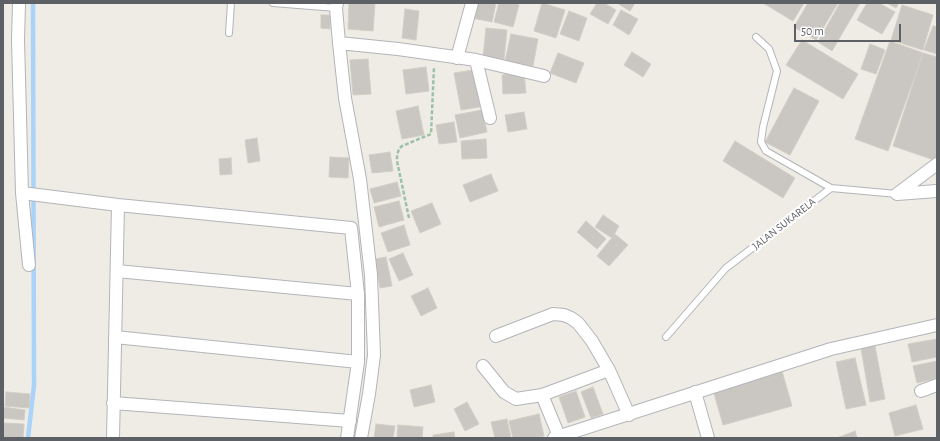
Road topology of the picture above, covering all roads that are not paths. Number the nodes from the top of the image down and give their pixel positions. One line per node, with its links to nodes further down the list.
1 (19, 3): 16 (street)
2 (231, 3): 6 (lane)
3 (273, 3): 5 (lane)
4 (472, 3): 9 (street)
5 (337, 6): 8 (street)
6 (229, 33)
7 (756, 37): 14 (lane)
8 (339, 43): 9 (street); 39 (street)
9 (457, 58): 10 (street)
10 (476, 60): 11 (street); 12 (street)
11 (544, 76)
12 (490, 118)
13 (937, 164): 17 (street)
14 (831, 188): 17 (lane); 25 (lane, JALAN SUKARELA)
15 (937, 191): 17 (street)
16 (30, 194): 18 (street); 19 (street)
17 (897, 194)
18 (118, 205): 20 (street); 21 (street)
19 (29, 264)
20 (117, 271): 21 (street); 24 (street)
21 (358, 294): 26 (street)
22 (937, 325): 31 (street)
23 (496, 336): 28 (street)
24 (115, 337): 26 (street); 33 (street)
25 (666, 337)
26 (358, 362): 35 (street)
27 (483, 366): 32 (street)
28 (609, 370): 32 (street); 34 (street)
29 (937, 385): 30 (street)
30 (921, 391)
31 (695, 392): 34 (street); 40 (street)
32 (542, 395): 36 (street)
33 (114, 403): 35 (street); 37 (street)
34 (629, 414): 36 (street)
35 (350, 421): 38 (street)
36 (557, 437)
37 (113, 438)
38 (347, 438)
39 (361, 438)
40 (708, 438)

